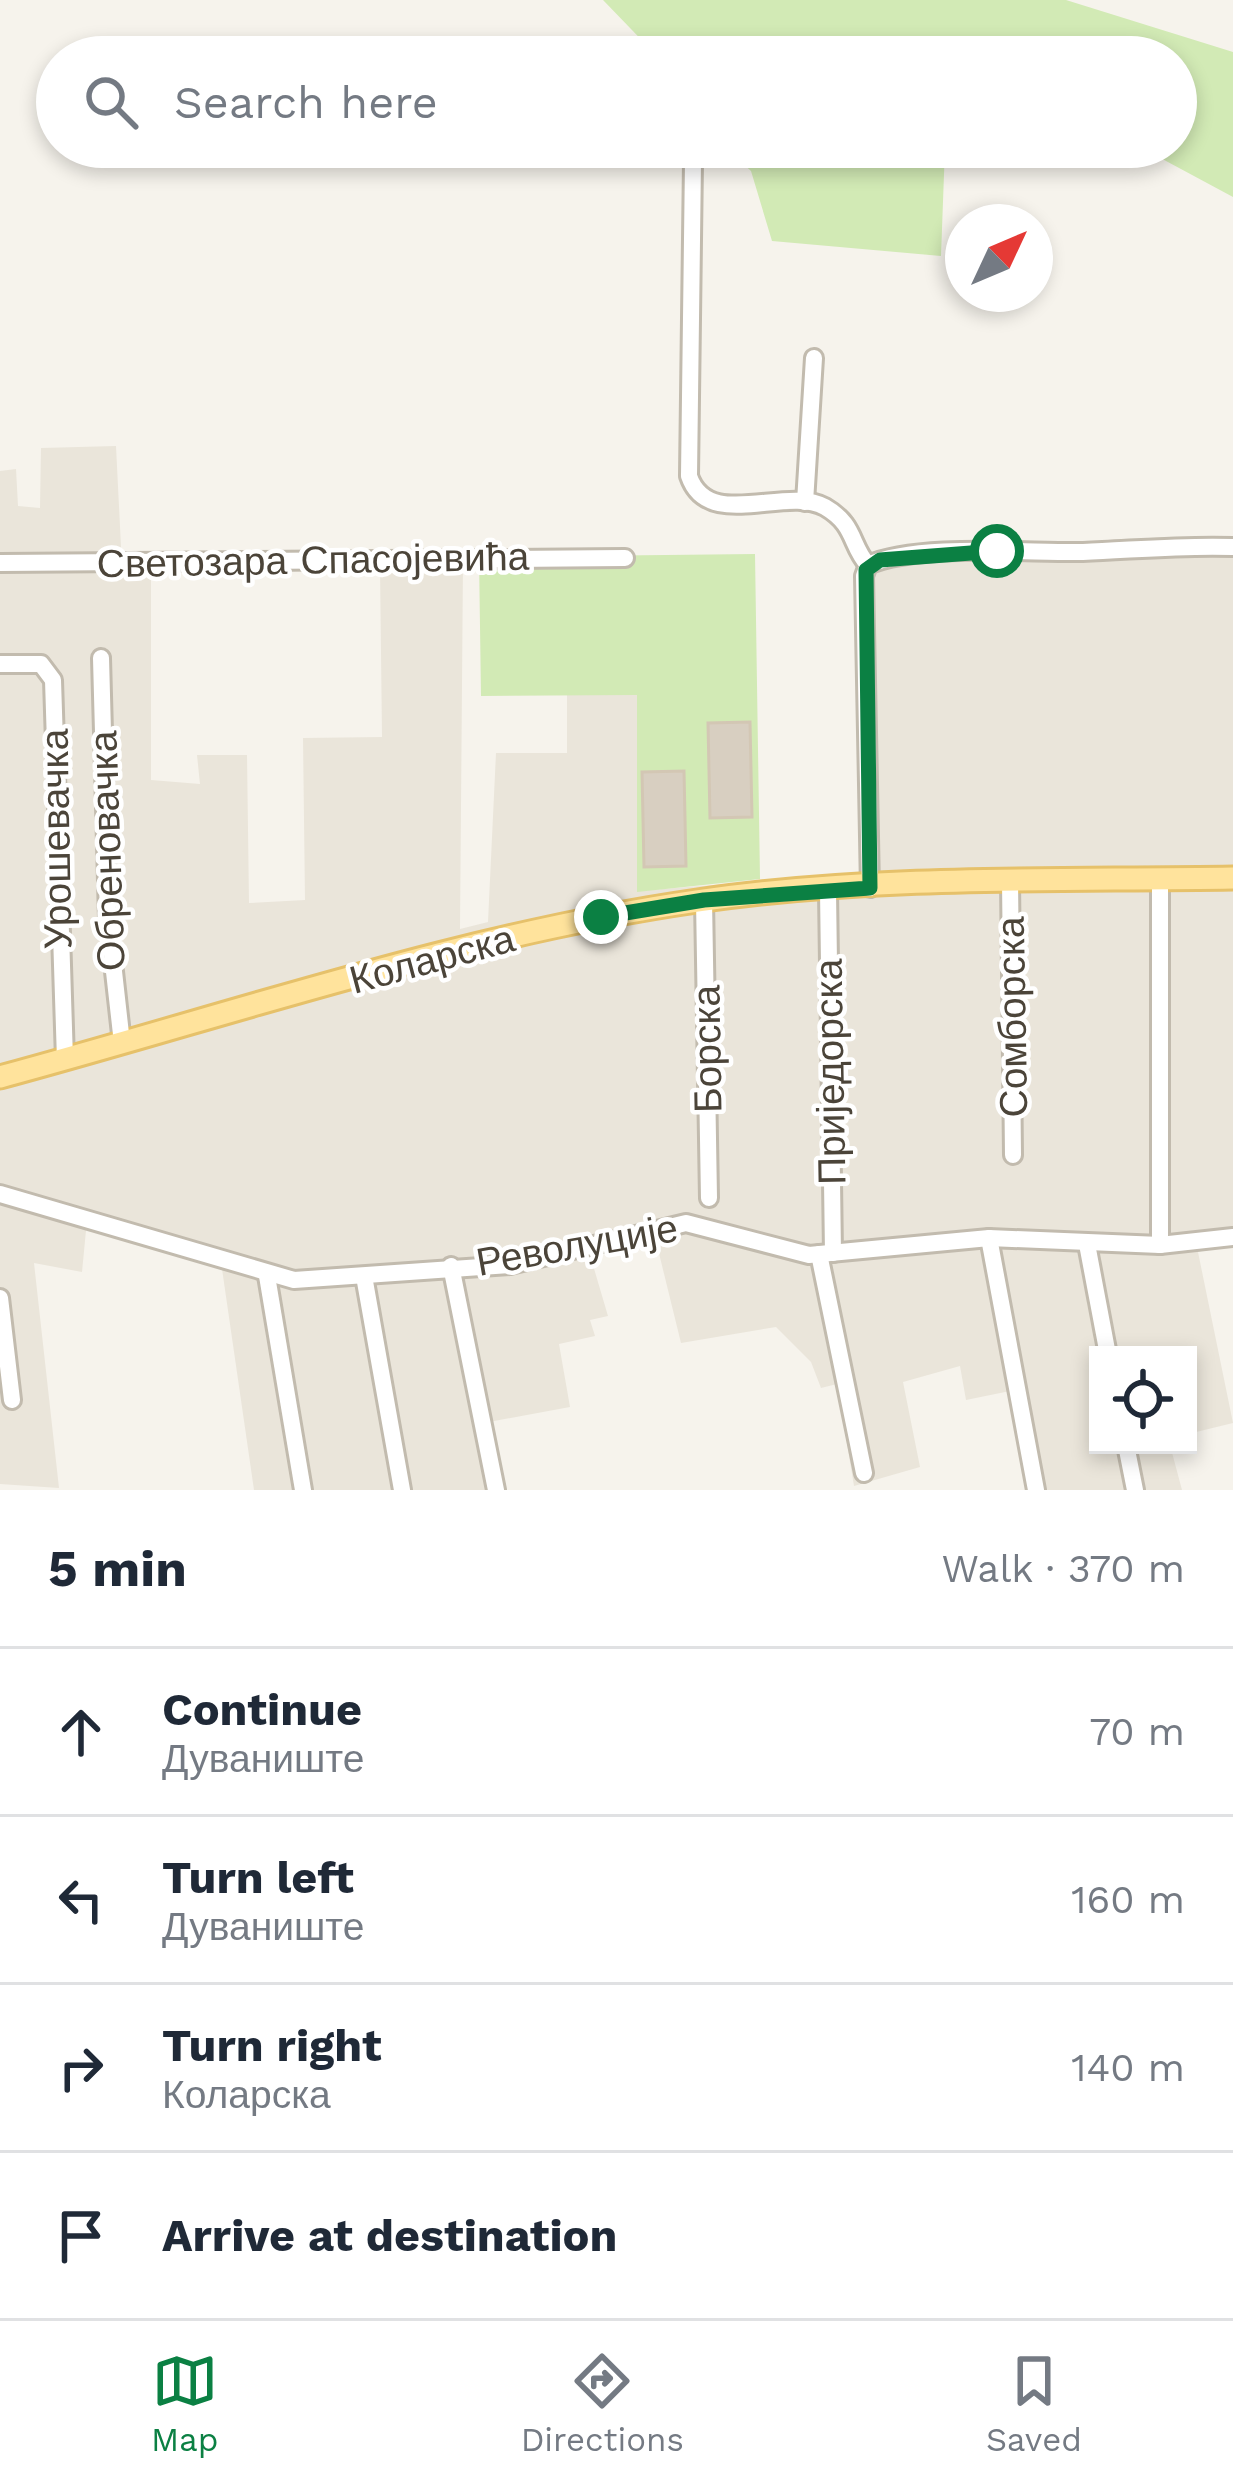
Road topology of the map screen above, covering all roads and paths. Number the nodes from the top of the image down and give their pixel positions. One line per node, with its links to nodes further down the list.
1 (693, 168): 3 (street)
2 (814, 358): 3 (street)
3 (805, 502): 7 (street)
4 (1233, 547): 7 (street)
5 (625, 558): 6 (street, Светозара Спасојевића)
6 (0, 563)
7 (868, 565): 13 (street)
8 (101, 658): 16 (street, Обреновачка)
9 (0, 664): 17 (street, Урошевачка)
10 (1233, 878): 11 (main road, Коларска)
11 (1160, 879): 12 (main road, Коларска); 25 (street)
12 (1010, 880): 13 (main road, Коларска); 19 (street, Сомборска)
13 (870, 888): 14 (main road, Коларска)
14 (827, 891): 15 (main road, Коларска); 26 (street, Приједорска)
15 (704, 900): 16 (main road, Коларска); 21 (street, Борска)
16 (122, 1043): 17 (main road, Коларска)
17 (65, 1060): 18 (main road, Коларска)
18 (0, 1077)
19 (1013, 1155)
20 (0, 1194): 28 (street, Револуције)
21 (710, 1198)
22 (1233, 1237): 25 (street, Револуције)
23 (989, 1238): 24 (street, Револуције); 26 (street, Револуције); 38 (street)
24 (1087, 1244): 25 (street, Револуције); 31 (street)
25 (1160, 1245)
26 (826, 1254): 27 (street, Револуције); 34 (street, Приједорска)
27 (451, 1266): 29 (street, Револуције); 37 (street)
28 (267, 1276): 29 (street, Револуције); 35 (street)
29 (364, 1276): 36 (street)
30 (0, 1298): 32 (street)
31 (1106, 1346)
32 (12, 1400)
33 (1128, 1454): 39 (street)
34 (864, 1473)
35 (303, 1490)
36 (402, 1490)
37 (496, 1490)
38 (1036, 1490)
39 (1135, 1490)

